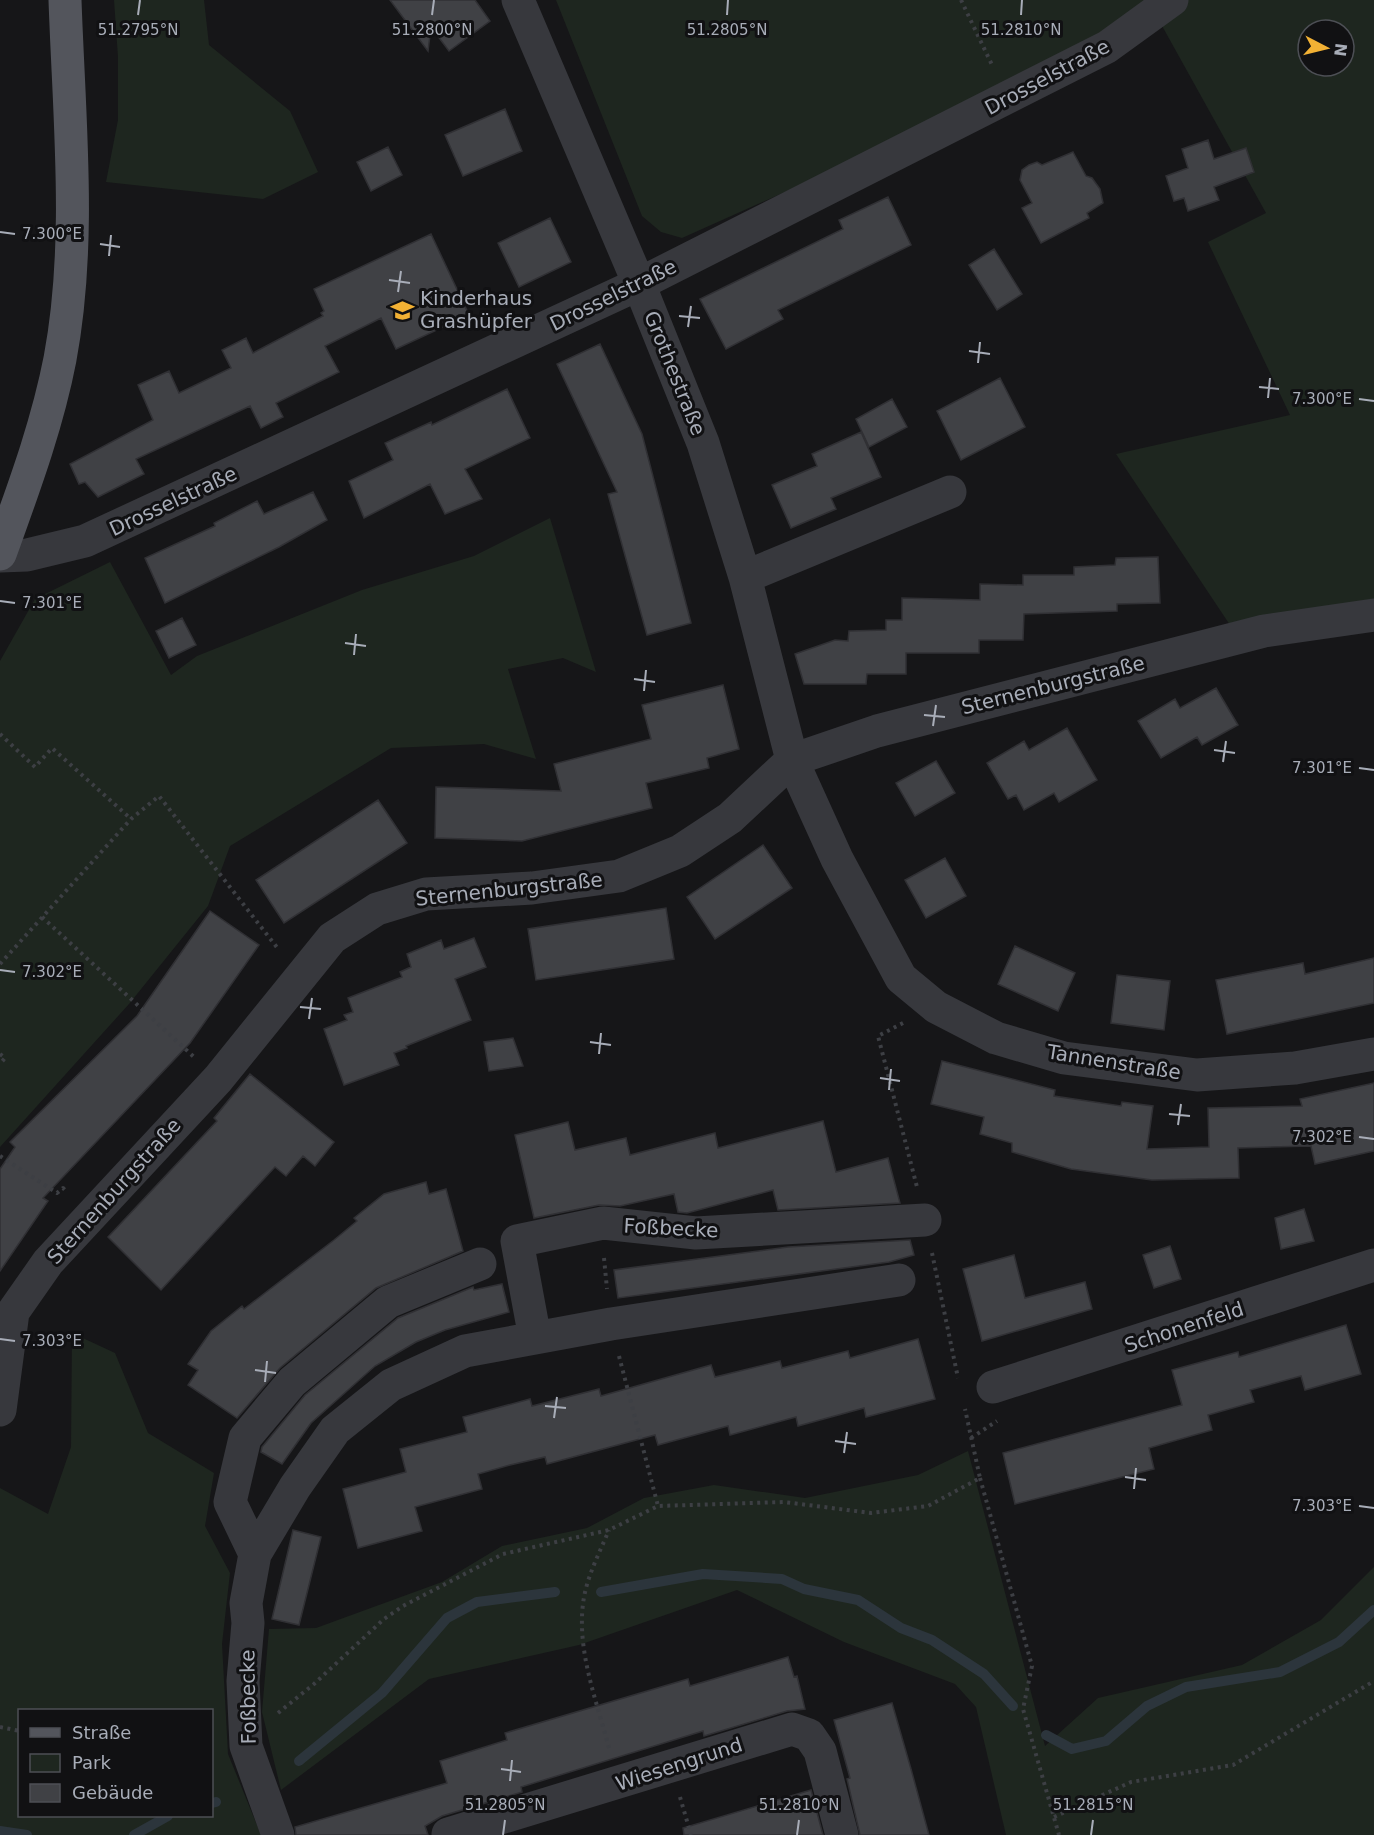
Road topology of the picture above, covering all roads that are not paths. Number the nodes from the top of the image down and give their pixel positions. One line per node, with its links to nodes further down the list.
1 (65, 0): 6 (main road)
2 (518, 0): 4 (street, Grothestraße)
3 (1172, 0): 4 (street, Drosselstraße)
4 (639, 284): 6 (street, Drosselstraße); 7 (street, Grothestraße)
5 (950, 492): 7 (street)
6 (0, 555)
7 (745, 577): 9 (street, Grothestraße)
8 (1374, 615): 9 (street, Sternenburgstraße)
9 (792, 760): 10 (street, Tannenstraße); 17 (street, Sternenburgstraße)
10 (1374, 1054)
11 (925, 1220): 15 (street, Foßbecke)
12 (480, 1264): 18 (street)
13 (1374, 1265): 16 (street, Schonenfeld)
14 (899, 1280): 15 (street, Foßbecke)
15 (535, 1338): 18 (street, Foßbecke)
16 (993, 1387)
17 (0, 1410)
18 (255, 1554): 20 (street, Foßbecke)
19 (448, 1834): 21 (street, Wiesengrund)
20 (278, 1835)
21 (842, 1835)

